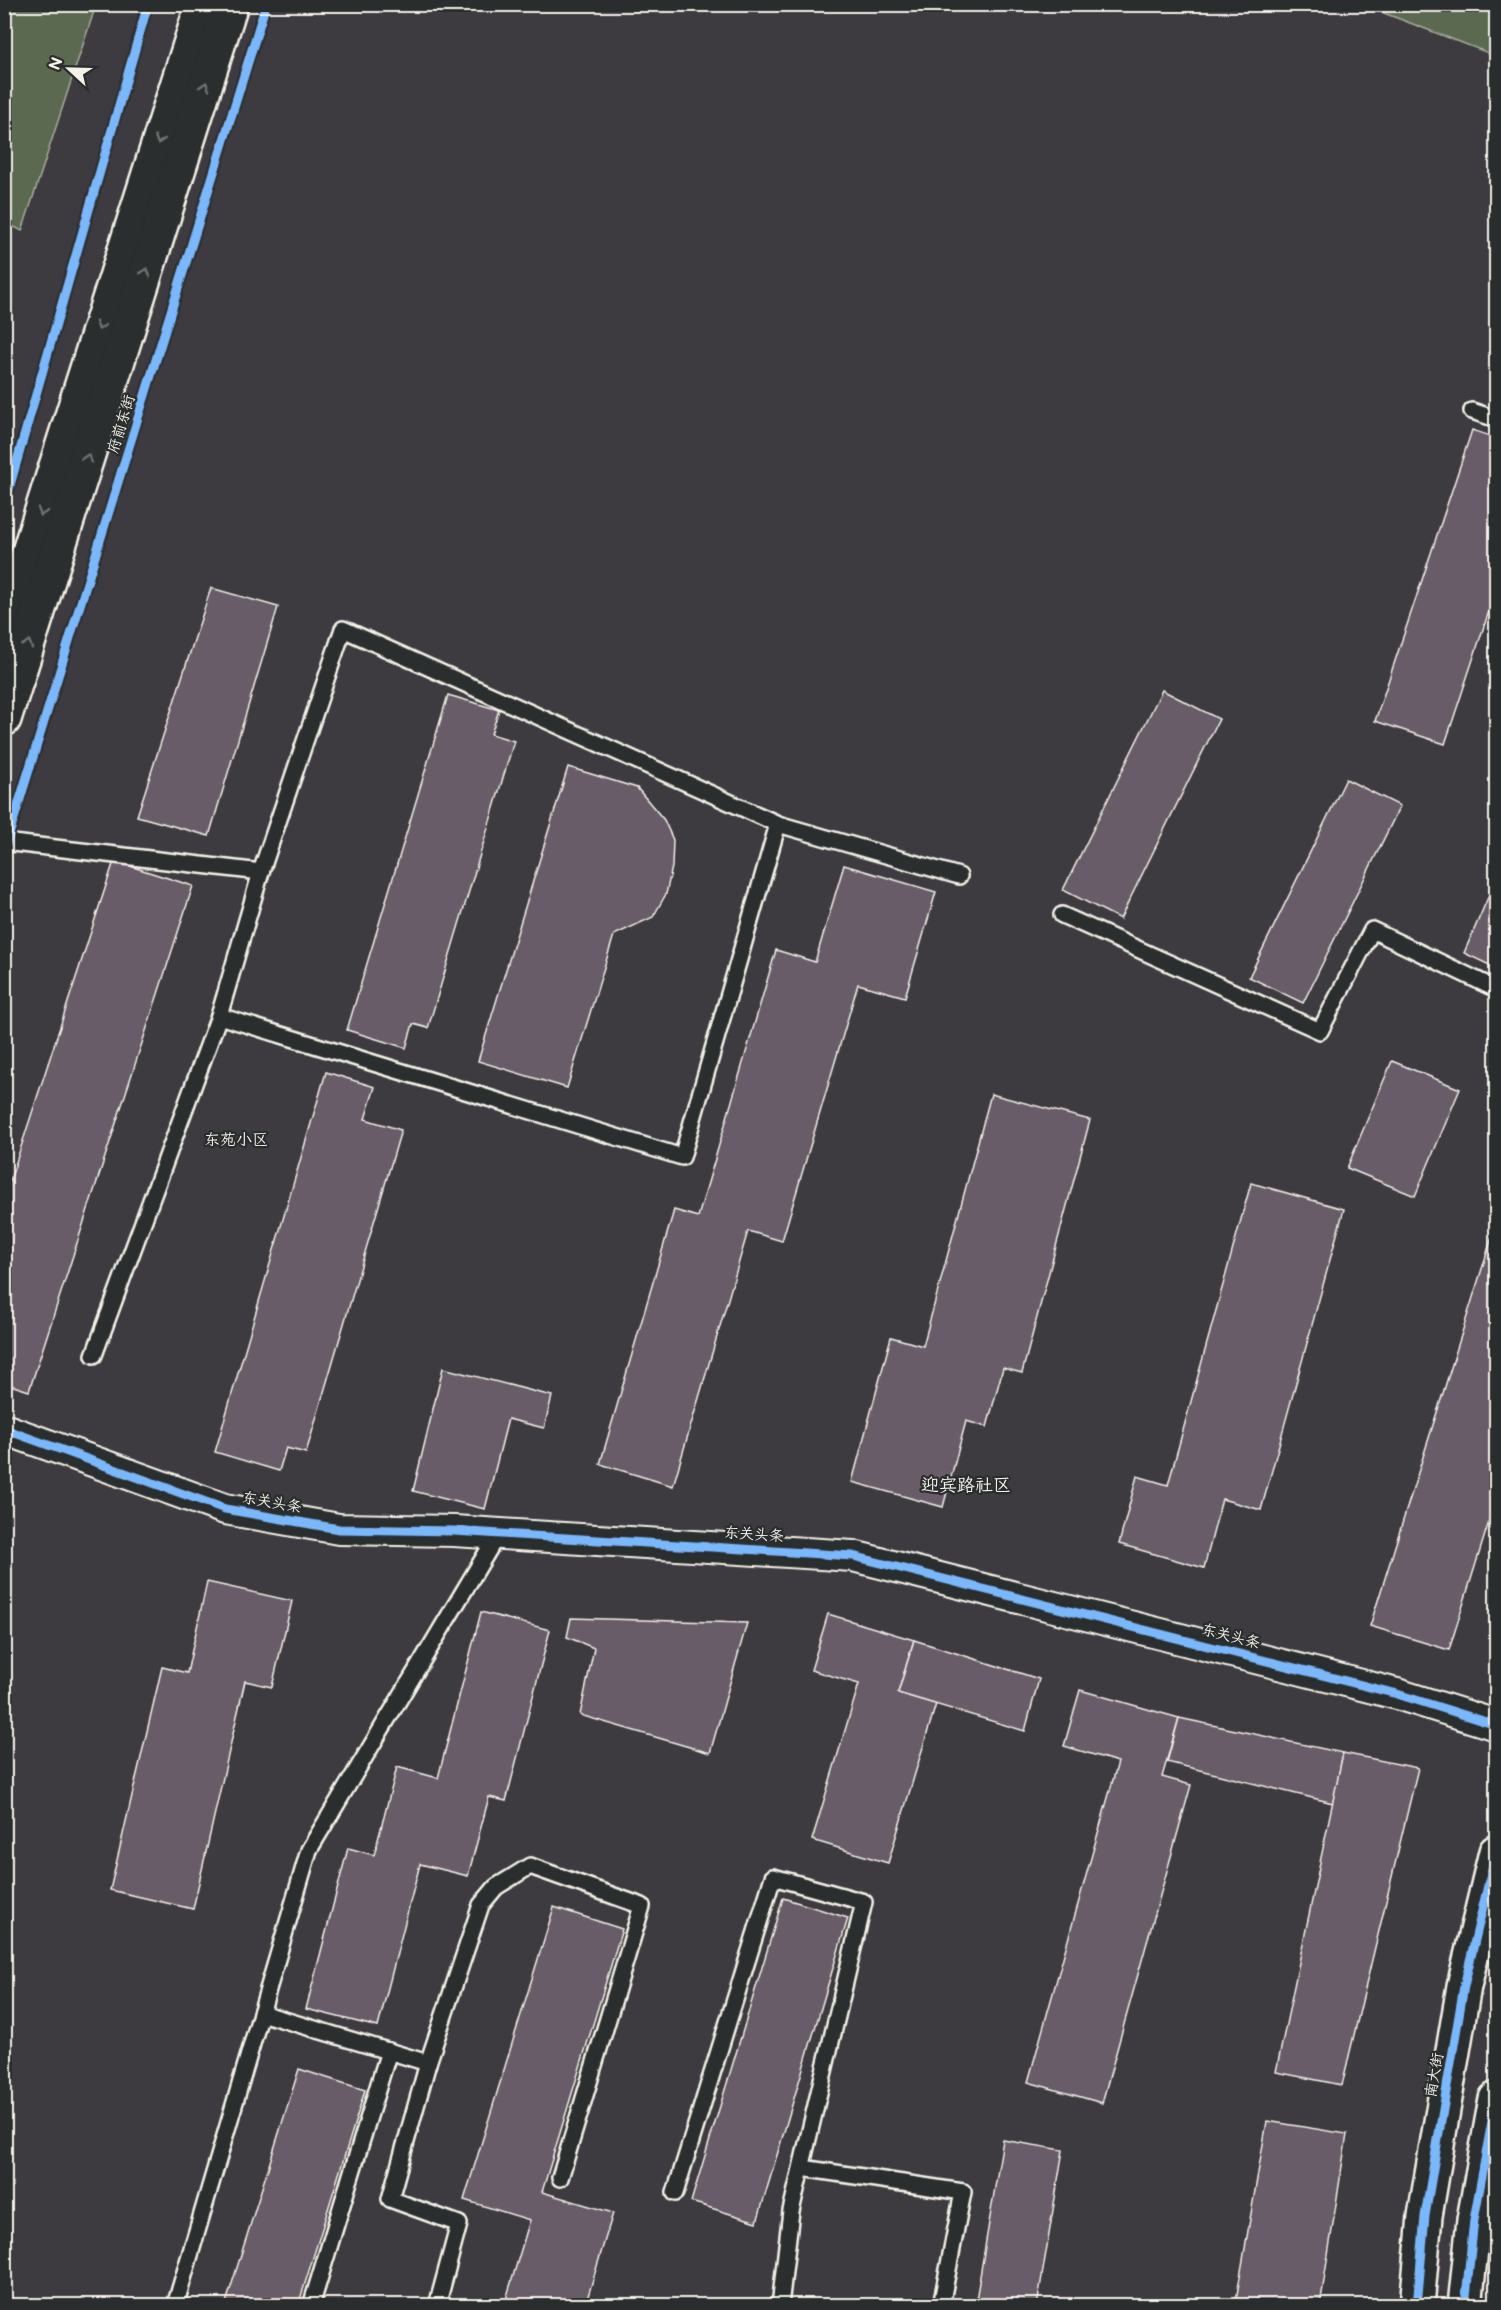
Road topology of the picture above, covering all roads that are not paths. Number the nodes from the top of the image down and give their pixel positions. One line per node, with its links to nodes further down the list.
1 (202, 4): 5 (main road, one-way to 5)
2 (231, 4): 6 (main road, 府前东街, one-way to 2)
3 (1472, 411): 4 (lane)
4 (1497, 419)
5 (4, 630)
6 (4, 719)
7 (778, 824): 9 (lane); 10 (lane); 13 (lane)
8 (4, 843): 9 (lane)
9 (261, 872): 13 (lane)
10 (959, 876)
11 (1062, 915): 12 (lane)
12 (1497, 989)
13 (219, 1016): 14 (lane)
14 (94, 1355)
15 (4, 1429): 16 (street, 东关头条)
16 (498, 1534): 17 (street, 东关头条); 19 (lane)
17 (1497, 1725)
18 (1497, 1852): 31 (main road, 南大街)
19 (261, 2013): 20 (lane); 26 (lane)
20 (389, 2051): 21 (lane); 27 (lane)
21 (428, 2063): 24 (lane); 28 (lane)
22 (1497, 2098): 32 (main road)
23 (802, 2168): 25 (lane); 29 (lane); 30 (lane)
24 (560, 2178)
25 (675, 2193)
26 (175, 2306)
27 (310, 2306)
28 (437, 2306)
29 (780, 2306)
30 (941, 2306)
31 (1417, 2306)
32 (1465, 2306)

